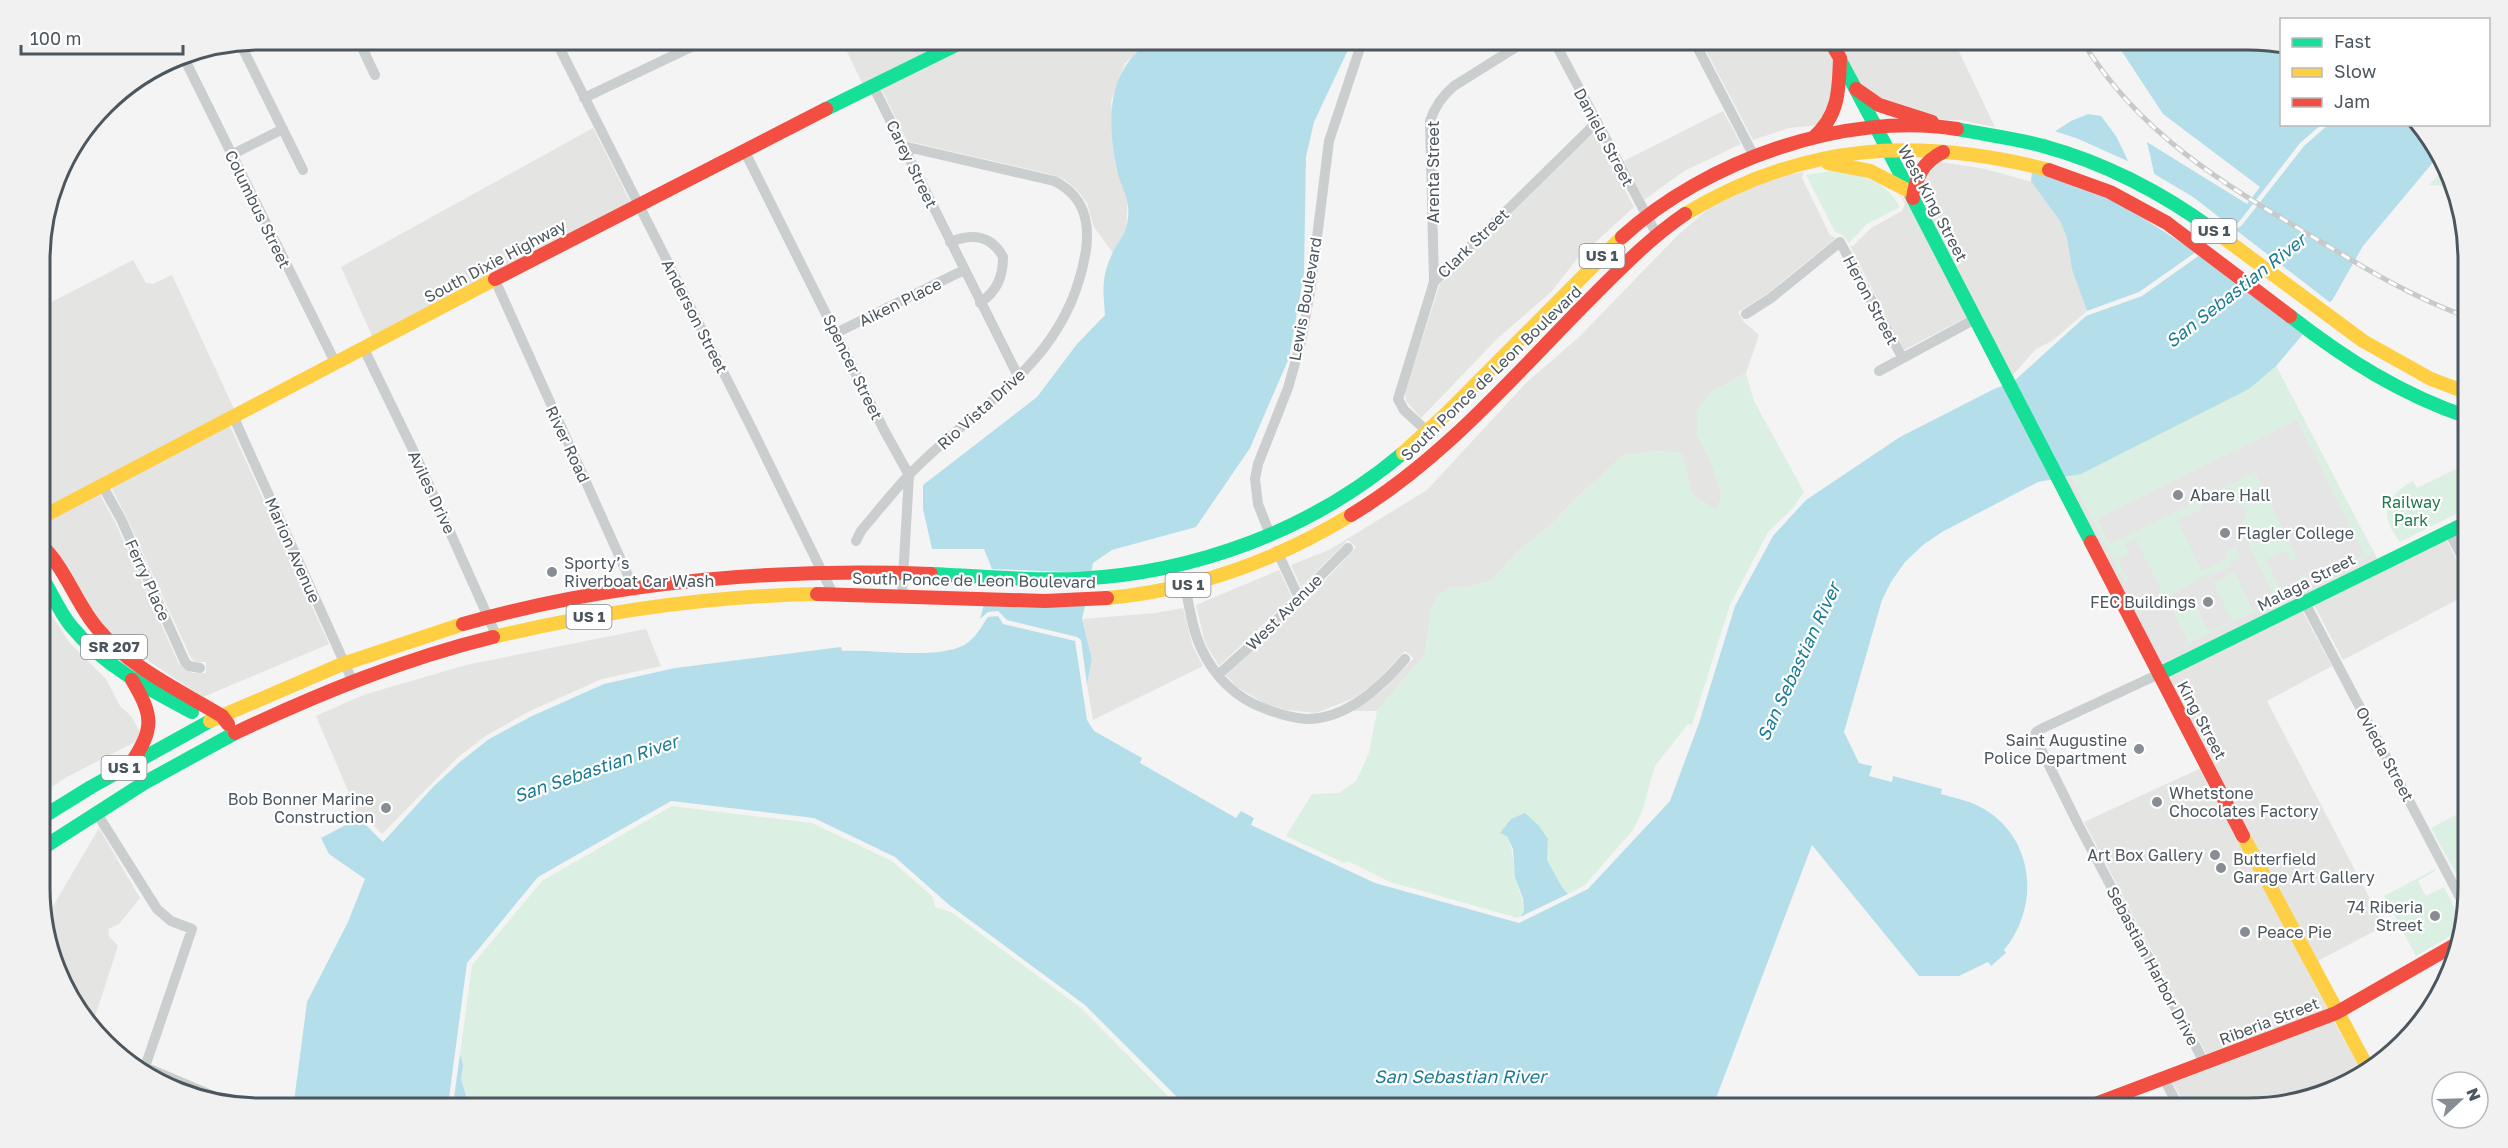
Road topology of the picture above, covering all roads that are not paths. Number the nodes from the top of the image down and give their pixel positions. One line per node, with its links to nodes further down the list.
1 (244, 50): 19 (street)
2 (363, 50): 13 (street)
3 (560, 50): 16 (street, Anderson Street)
4 (684, 50): 16 (street)
5 (934, 50): 14 (main road, South Dixie Highway)
6 (1359, 50): 61 (street, Lewis Boulevard)
7 (1511, 50): 38 (street, Arenta Street)
8 (1560, 50): 17 (street, Daniels Street)
9 (1699, 50): 27 (street)
10 (1836, 50): 11 (main road, West King Street)
11 (1840, 58): 15 (main road, West King Street); 21 (main road)
12 (186, 63): 26 (street, Columbus Street)
13 (375, 75)
14 (873, 86): 22 (street, Carey Street); 23 (main road, South Dixie Highway)
15 (1856, 89): 18 (main road); 20 (main road, West King Street)
16 (584, 98): 32 (street, Anderson Street)
17 (1596, 123): 33 (street, Daniels Street); 38 (street, Clark Street)
18 (1949, 128): 20 (main road, US 1); 45 (main road, US 1)
19 (283, 129): 26 (street); 29 (street)
20 (1877, 129): 21 (main road, South Ponce de Leon Boulevard / US 1); 24 (main road, West King Street)
21 (1814, 138): 27 (main road, South Ponce de Leon Boulevard / US 1)
22 (903, 146): 35 (street, Carey Street); 48 (street, Rio Vista Drive)
23 (744, 150): 32 (main road, South Dixie Highway); 42 (street, Spencer Street)
24 (1886, 150): 25 (main road, US 1); 28 (main road, South Ponce de Leon Boulevard / US 1); 31 (main road, West King Street)
25 (1943, 152): 31 (main road); 49 (main road, US 1)
26 (231, 155): 46 (street, Columbus Street)
27 (1754, 156): 30 (street); 33 (main road, South Ponce de Leon Boulevard / US 1)
28 (1804, 162): 30 (main road, South Ponce de Leon Boulevard / US 1); 31 (main road)
29 (303, 170)
30 (1762, 175): 34 (main road, South Ponce de Leon Boulevard / US 1)
31 (1911, 195): 41 (main road, West King Street)
32 (639, 205): 37 (main road, South Dixie Highway); 67 (street, Anderson Street)
33 (1646, 217): 34 (street, Daniels Street); 54 (main road, South Ponce de Leon Boulevard / US 1)
34 (1657, 235): 55 (main road, South Ponce de Leon Boulevard / US 1)
35 (950, 242): 36 (street, Carey Street); 39 (street)
36 (964, 270): 39 (street, Carey Street); 42 (street, Aiken Place)
37 (495, 280): 43 (main road, South Dixie Highway); 70 (street, River Road)
38 (1434, 282): 54 (street, Clark Street)
39 (981, 303): 48 (street, Carey Street)
40 (1746, 314): 44 (street, Heron Street)
41 (1975, 319): 44 (street); 50 (main road, West King Street)
42 (836, 333): 56 (street, Spencer Street)
43 (364, 349): 46 (main road, South Dixie Highway); 77 (street, Aviles Drive)
44 (1902, 357): 47 (street)
45 (2390, 359): 49 (main road); 51 (main road, US 1)
46 (336, 364): 53 (main road, South Dixie Highway)
47 (1879, 371)
48 (1018, 378): 56 (street, Rio Vista Drive)
49 (2380, 379): 52 (main road, US 1)
50 (2006, 382): 82 (main road, King Street)
51 (2458, 390)
52 (2458, 413)
53 (234, 418): 57 (main road, South Dixie Highway); 80 (street, Marion Avenue)
54 (1427, 431): 55 (street, Clark Street); 61 (main road, South Ponce de Leon Boulevard / US 1)
55 (1443, 447): 66 (main road, South Ponce de Leon Boulevard / US 1)
56 (909, 475): 62 (street, Rio Vista Drive); 68 (street)
57 (102, 485): 58 (main road, South Dixie Highway); 81 (street, Ferry Place)
58 (50, 513)
59 (2458, 527): 60 (main road, Malaga Street)
60 (2449, 532): 64 (street); 75 (main road, Malaga Street)
61 (1270, 535): 66 (street, Lewis Boulevard); 68 (main road, South Ponce de Leon Boulevard / US 1)
62 (856, 540)
63 (1348, 548): 74 (street, West Avenue)
64 (2458, 549)
65 (50, 552): 86 (main road, SR 207)
66 (1278, 554): 69 (main road, South Ponce de Leon Boulevard / US 1); 74 (street, Lewis Boulevard)
67 (823, 573): 68 (main road, South Ponce de Leon Boulevard / US 1); 70 (main road, South Ponce de Leon Boulevard / US 1); 72 (street, Anderson Street)
68 (903, 573): 73 (street)
69 (1185, 585): 73 (main road, South Ponce de Leon Boulevard / US 1); 83 (street)
70 (633, 588): 76 (street, River Road); 77 (main road, South Ponce de Leon Boulevard / US 1)
71 (50, 592): 84 (main road, SR 207)
72 (833, 594): 73 (main road, South Ponce de Leon Boulevard / US 1); 76 (main road, South Ponce de Leon Boulevard / US 1)
73 (902, 595)
74 (1299, 598): 83 (street, West Avenue)
75 (2304, 601): 82 (main road, Malaga Street); 92 (street, Ovieda Street)
76 (642, 608): 78 (main road, South Ponce de Leon Boulevard / US 1)
77 (489, 617): 78 (street, Aviles Drive); 80 (main road, South Ponce de Leon Boulevard / US 1)
78 (497, 637): 85 (main road, South Ponce de Leon Boulevard / US 1)
79 (1405, 659): 83 (street)
80 (345, 663): 85 (street, Marion Avenue); 86 (main road, South Ponce de Leon Boulevard / US 1)
81 (200, 668)
82 (2159, 674): 94 (main road, King Street); 97 (street, Sebastian Harbor Drive)
83 (1218, 675)
84 (131, 678): 86 (main road, SR 207); 88 (main road)
85 (353, 682): 87 (main road, South Ponce de Leon Boulevard / US 1)
86 (216, 718): 87 (main road, SR 207); 88 (main road, South Ponce de Leon Boulevard / US 1)
87 (235, 733): 89 (main road, South Ponce de Leon Boulevard / US 1)
88 (131, 764): 90 (main road, South Ponce de Leon Boulevard / US 1)
89 (96, 812): 91 (main road, South Ponce de Leon Boulevard / US 1); 96 (street)
90 (50, 813)
91 (50, 843)
92 (2458, 893)
93 (2449, 948): 94 (main road, Riberia Street)
94 (2336, 1013): 95 (main road, King Street); 97 (main road, Riberia Street)
95 (2365, 1063)
96 (146, 1064)
97 (2205, 1064): 99 (main road, Riberia Street)
98 (162, 1074): 100 (street)
99 (2164, 1079): 101 (main road, Riberia Street); 102 (street)
100 (193, 1087)
101 (2112, 1098)
102 (2175, 1098)

